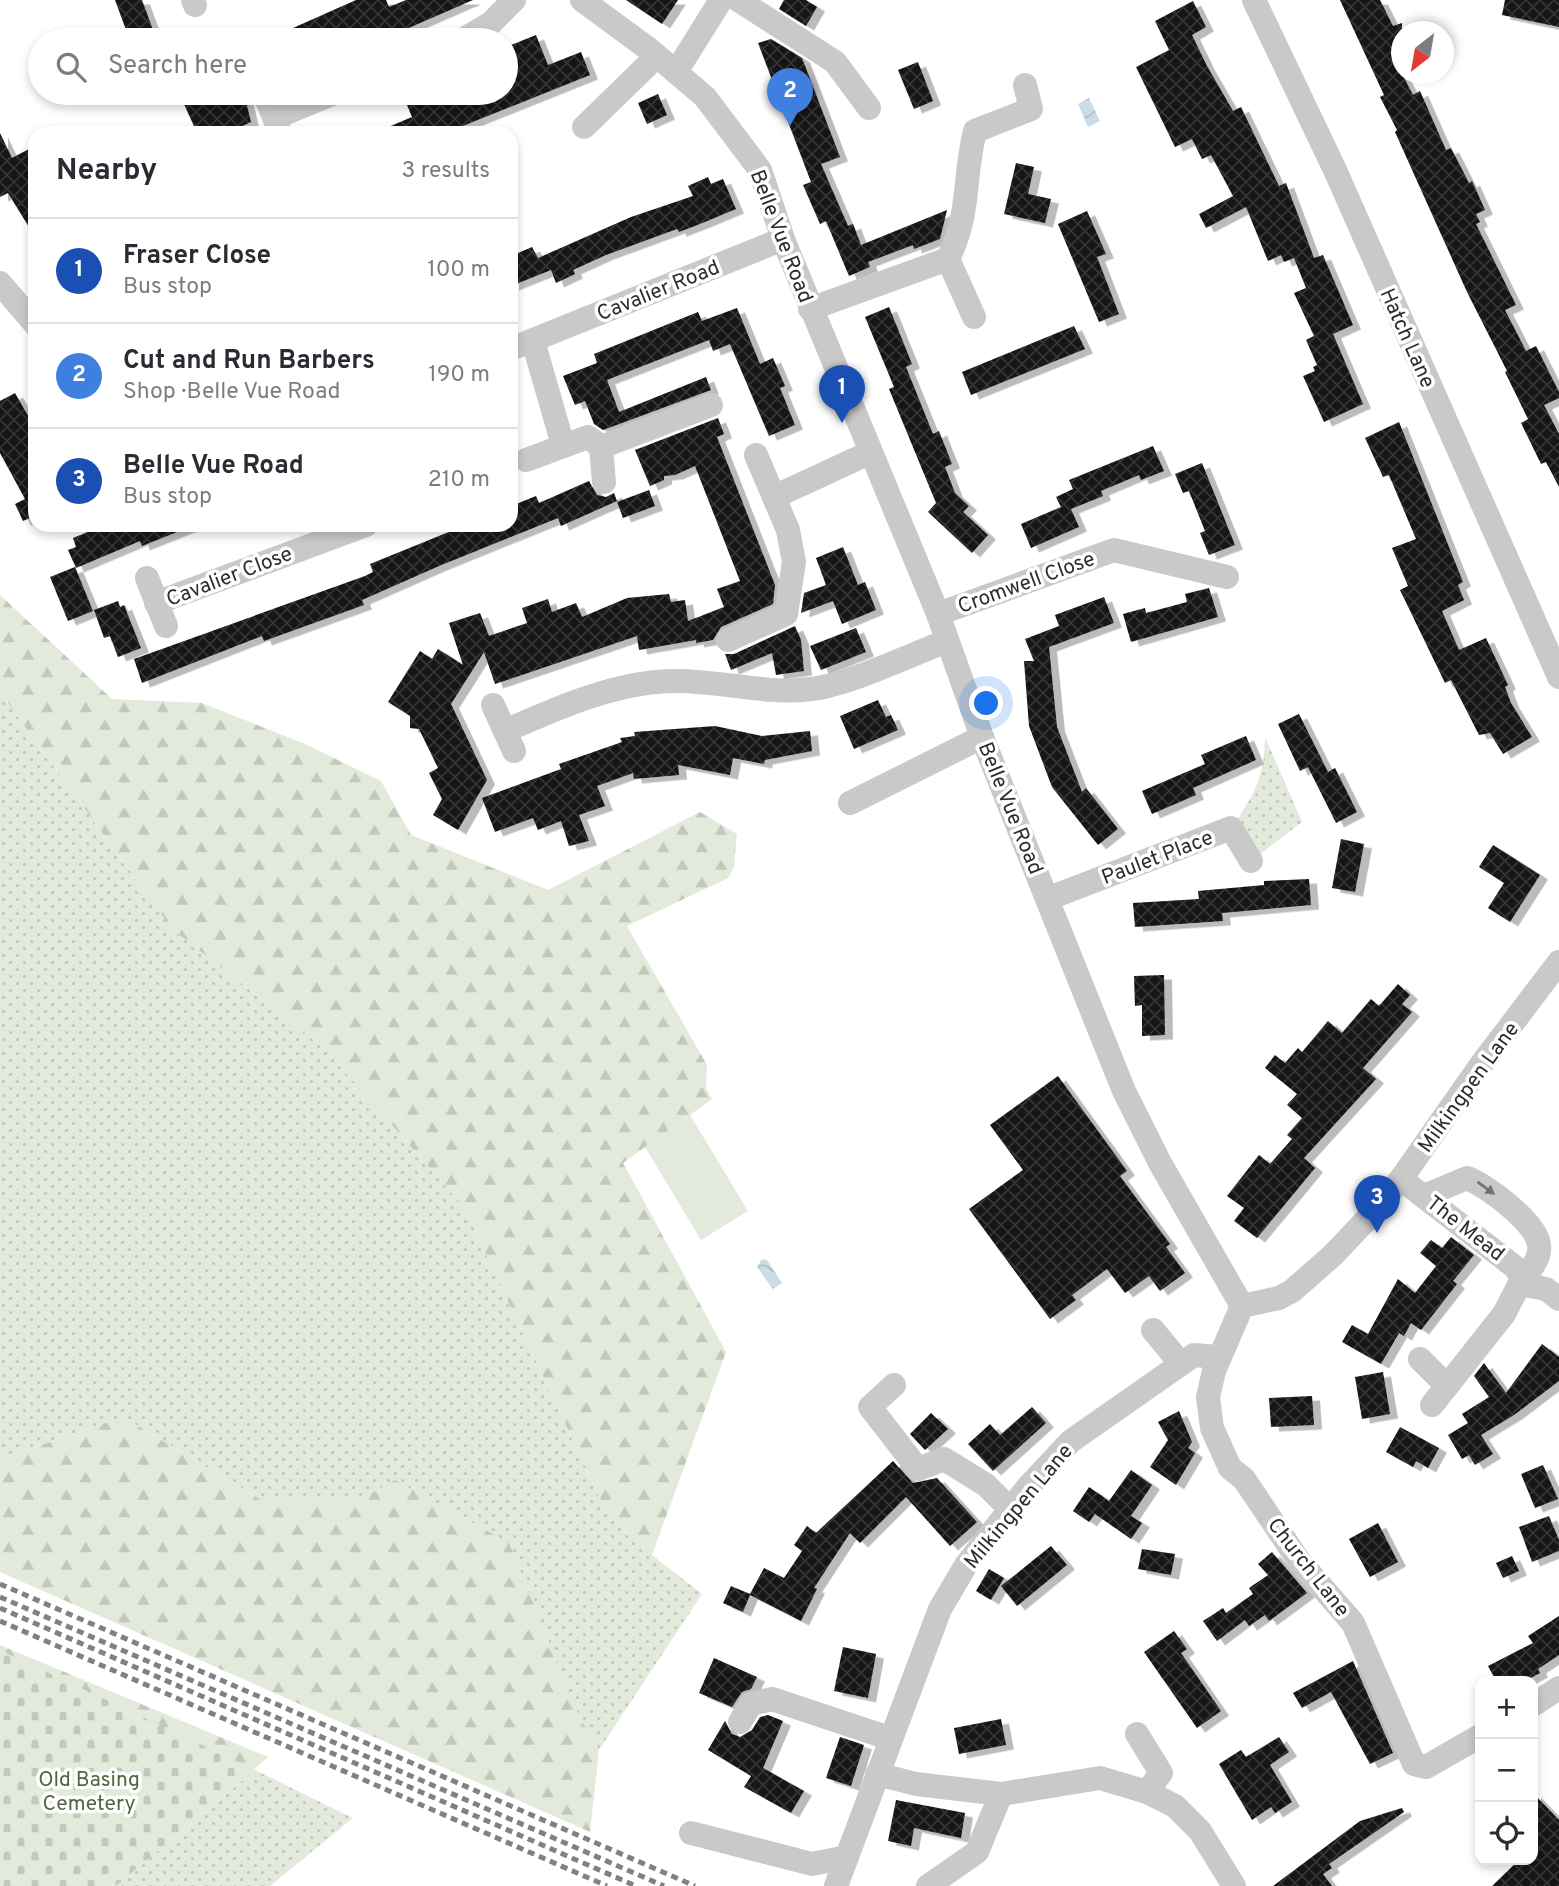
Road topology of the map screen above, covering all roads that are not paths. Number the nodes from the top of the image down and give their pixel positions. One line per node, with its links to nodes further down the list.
1 (514, 0): 6 (street)
2 (582, 0): 7 (street, Belle Vue Road)
3 (722, 0): 8 (street)
4 (738, 0): 12 (street)
5 (1254, 0): 38 (street, Hatch Lane)
6 (482, 28)
7 (657, 56): 8 (street, Belle Vue Road); 14 (street)
8 (676, 72): 15 (street, Belle Vue Road)
9 (1025, 85): 16 (street)
10 (269, 105): 13 (street)
11 (313, 105): 13 (street)
12 (869, 108)
13 (277, 125)
14 (583, 127)
15 (783, 239): 18 (street, Belle Vue Road); 21 (street, Cavalier Road)
16 (948, 259): 18 (street); 20 (street)
17 (0, 283): 19 (street)
18 (810, 309): 25 (street, Belle Vue Road)
19 (28, 316)
20 (974, 317)
21 (522, 345): 24 (street, Cavalier Road)
22 (711, 405): 23 (street)
23 (595, 442): 24 (street); 28 (street)
24 (563, 444): 27 (street)
25 (869, 453): 29 (street); 34 (street, Belle Vue Road)
26 (756, 455): 29 (street)
27 (526, 460)
28 (604, 482)
29 (774, 497): 36 (street)
30 (333, 532): 33 (street, Cavalier Close)
31 (1227, 577): 34 (street, Cromwell Close)
32 (147, 578): 33 (street, Cavalier Close)
33 (156, 603): 35 (street, Cavalier Close)
34 (938, 614): 37 (street, Belle Vue Road)
35 (166, 626)
36 (728, 640)
37 (947, 641): 39 (street); 40 (street, Belle Vue Road)
38 (1559, 677)
39 (493, 705)
40 (982, 737): 41 (street); 43 (street, Belle Vue Road)
41 (850, 803)
42 (1251, 861): 43 (street, Paulet Place)
43 (1047, 899): 49 (street, Belle Vue Road)
44 (1559, 962): 45 (street, Milkingpen Lane)
45 (1401, 1179): 46 (street, The Mead); 49 (street, Milkingpen Lane)
46 (1424, 1196): 47 (street, The Mead); 47 (street, one-way to 47)
47 (1521, 1281): 48 (street); 55 (street, The Mead)
48 (1559, 1299)
49 (1242, 1306): 51 (street, Church Lane)
50 (1153, 1330): 53 (street)
51 (1218, 1357): 53 (street, Milkingpen Lane); 62 (street, Church Lane)
52 (1420, 1359): 55 (street)
53 (1181, 1364): 57 (street, Milkingpen Lane)
54 (894, 1385): 57 (street)
55 (1447, 1386): 56 (street, The Mead)
56 (1432, 1405)
57 (1010, 1509): 63 (street, Milkingpen Lane)
58 (1559, 1688): 59 (street)
59 (1538, 1702)
60 (740, 1722): 63 (street)
61 (1137, 1734): 65 (street)
62 (1475, 1739)
63 (888, 1741): 64 (street, Milkingpen Lane)
64 (877, 1774): 66 (street); 68 (street, Milkingpen Lane)
65 (1147, 1792): 66 (street); 71 (street)
66 (1001, 1794): 70 (street)
67 (691, 1833): 68 (street)
68 (847, 1857): 69 (street, Milkingpen Lane)
69 (836, 1886)
70 (928, 1886)
71 (1234, 1886)

